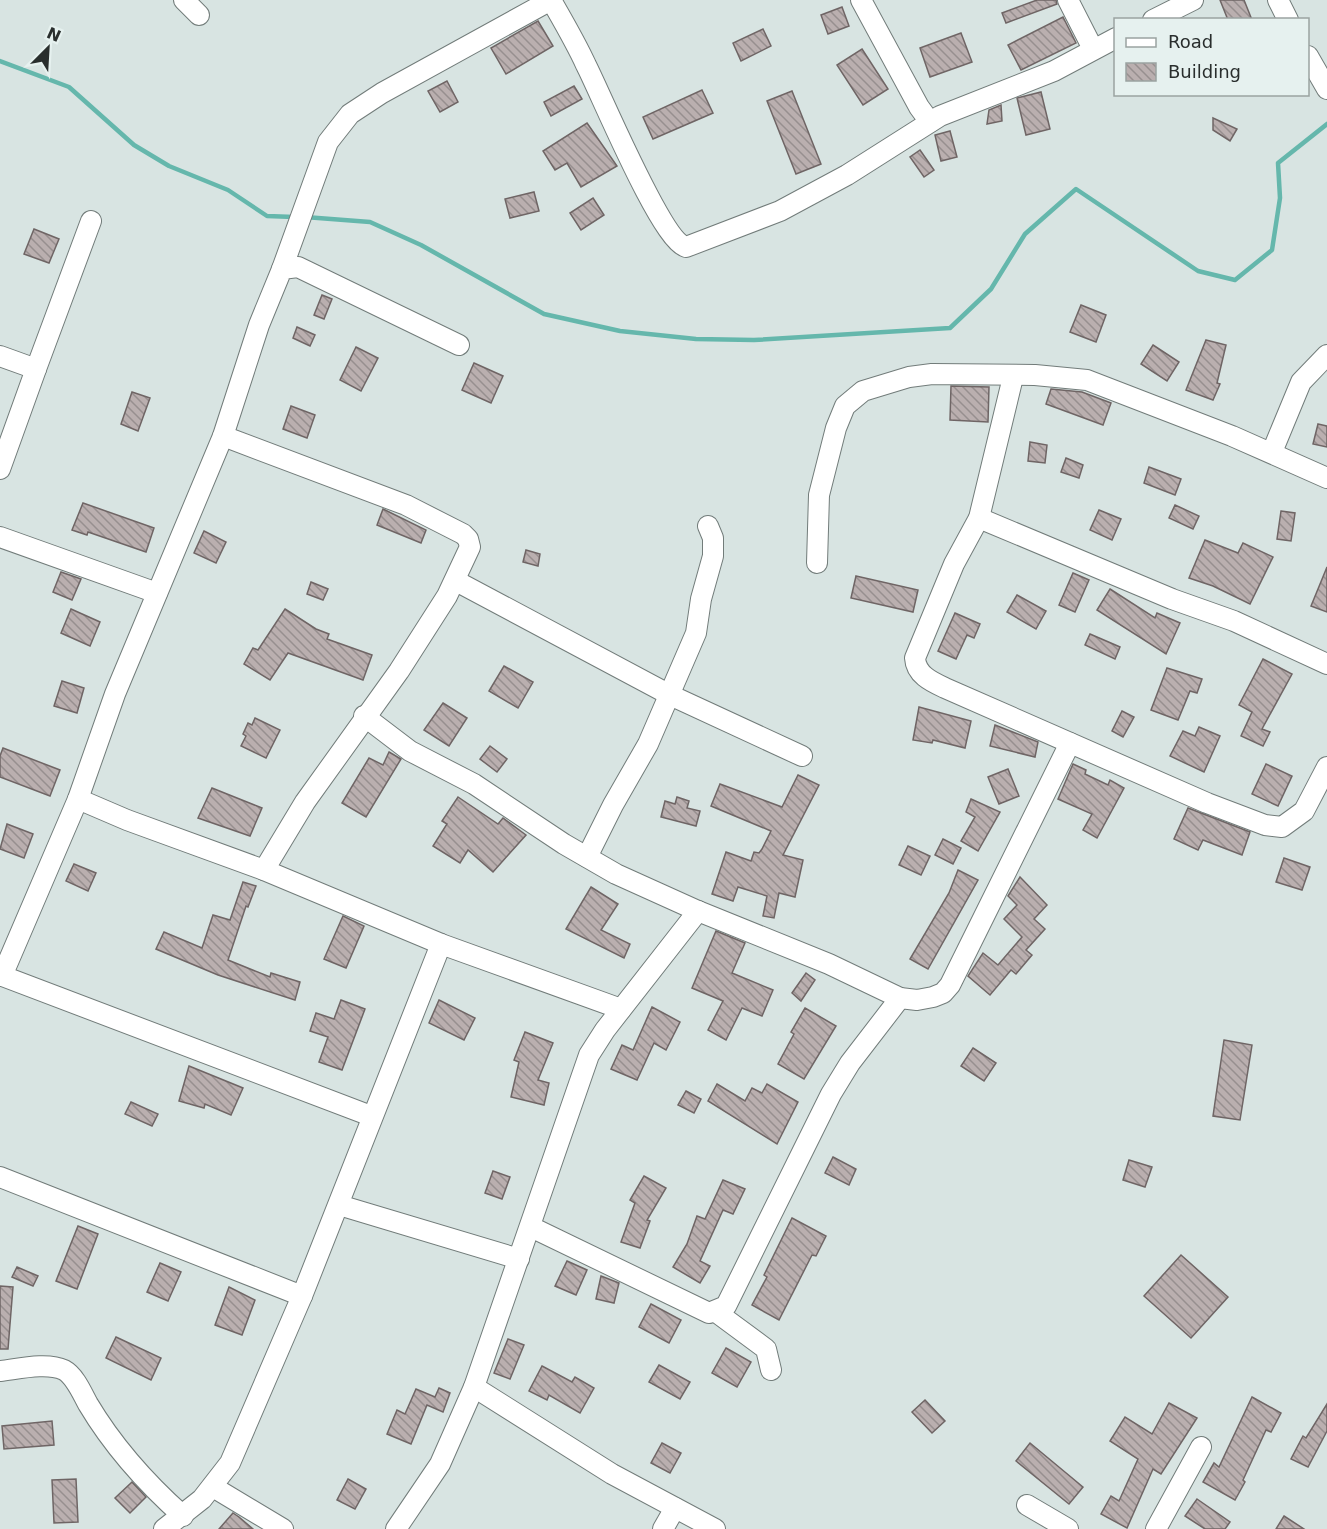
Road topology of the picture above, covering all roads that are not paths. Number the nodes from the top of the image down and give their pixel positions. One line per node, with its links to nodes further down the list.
1 (184, 0): 7 (street)
2 (551, 0): 14 (street); 16 (street)
3 (861, 0): 14 (street)
4 (1068, 0): 11 (street)
5 (1193, 0): 8 (street)
6 (1278, 0): 9 (street)
7 (199, 15)
8 (1157, 18)
9 (1287, 18)
10 (1114, 39): 11 (street)
11 (1093, 49): 14 (street)
12 (1309, 58): 13 (street)
13 (1327, 89)
14 (930, 122)
15 (91, 221): 20 (street)
16 (282, 269): 17 (street); 22 (street)
17 (459, 345)
18 (1327, 355): 23 (street)
19 (0, 356): 20 (street)
20 (36, 369): 24 (street)
21 (1013, 377): 23 (street); 26 (street); 29 (street)
22 (223, 436): 30 (street); 31 (street)
23 (1272, 452): 25 (street)
24 (0, 469)
25 (1327, 478)
26 (979, 518): 32 (street); 35 (street)
27 (708, 526): 33 (street)
28 (0, 537): 31 (street)
29 (817, 563)
30 (456, 580): 33 (street); 34 (street)
31 (157, 592): 38 (street)
32 (1327, 663)
33 (670, 695): 36 (street); 39 (street)
34 (364, 716): 39 (street); 40 (street)
35 (1070, 743): 37 (street); 44 (street)
36 (802, 756)
37 (1327, 767)
38 (78, 799): 40 (street); 43 (street)
39 (587, 857): 41 (street)
40 (264, 870): 42 (street)
41 (698, 911): 44 (street); 45 (street)
42 (441, 944): 45 (street); 46 (street)
43 (1, 975): 46 (street)
44 (900, 998): 52 (street)
45 (621, 1009): 49 (street)
46 (371, 1116): 48 (street)
47 (0, 1177): 51 (street)
48 (339, 1205): 50 (street); 51 (street)
49 (531, 1227): 50 (street); 52 (street)
50 (519, 1259): 55 (street)
51 (302, 1296): 57 (street)
52 (716, 1312): 53 (street)
53 (771, 1370)
54 (0, 1371): 60 (street)
55 (474, 1387): 59 (street); 63 (street)
56 (1201, 1447): 67 (street)
57 (213, 1487): 60 (street); 62 (street)
58 (1027, 1505): 66 (street)
59 (675, 1508): 64 (street); 65 (street)
60 (183, 1516): 61 (street)
61 (164, 1529)
62 (283, 1529)
63 (396, 1529)
64 (663, 1529)
65 (715, 1529)
66 (1068, 1529)
67 (1156, 1529)

